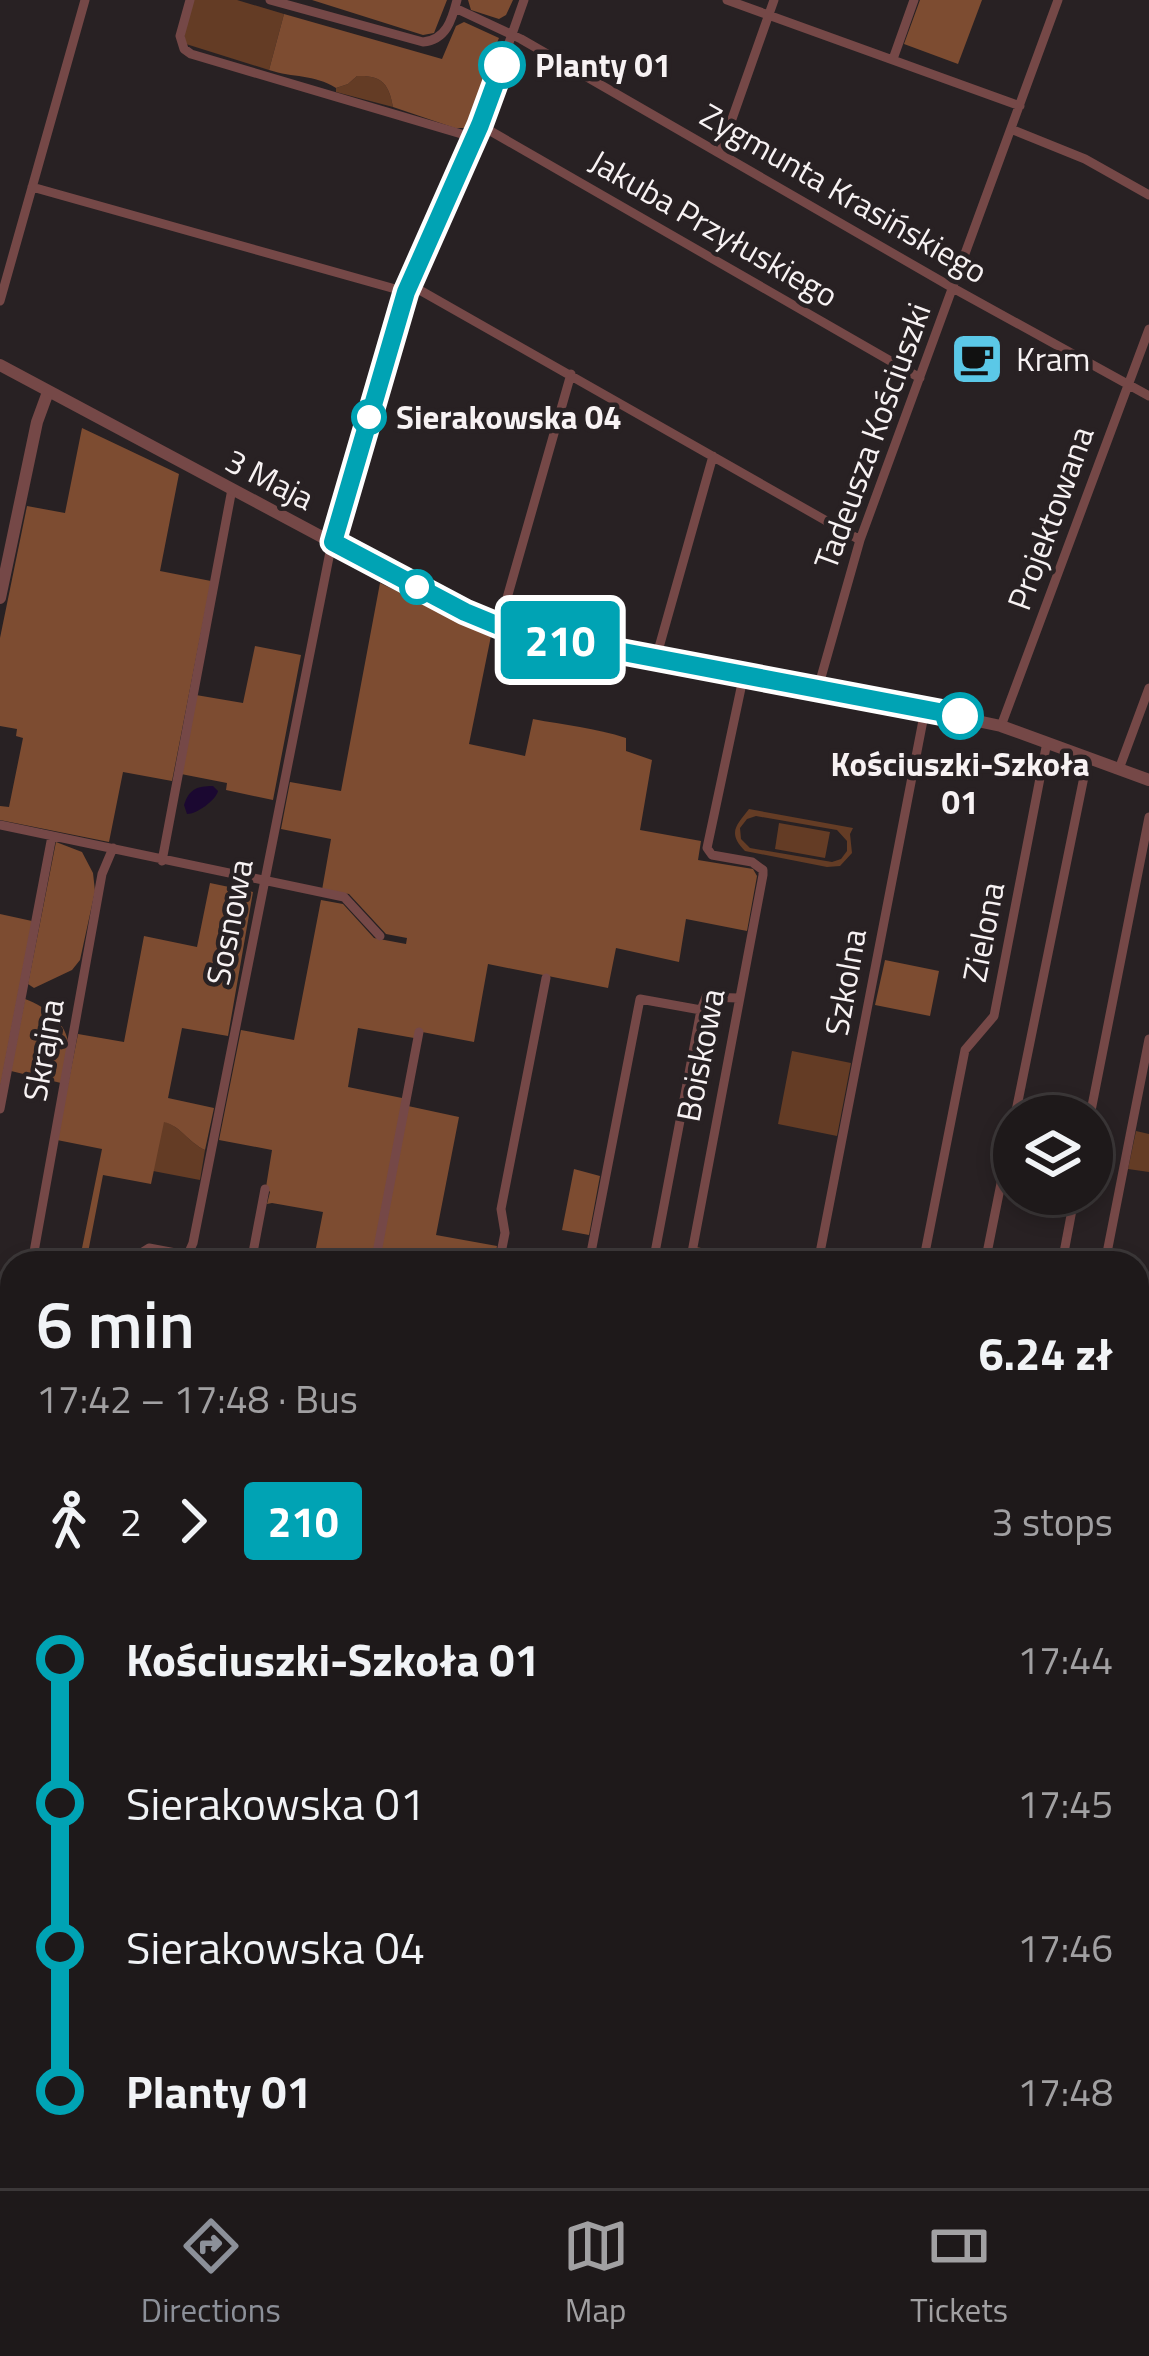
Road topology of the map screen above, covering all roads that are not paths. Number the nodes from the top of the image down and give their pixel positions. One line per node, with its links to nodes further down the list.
1 (85, 0): 18 (street)
2 (190, 0): 16 (street)
3 (269, 0): 9 (street)
4 (524, 0): 11 (street, Sosnowa)
5 (727, 0): 10 (street)
6 (774, 0): 10 (street)
7 (914, 0): 12 (street)
8 (1058, 0): 13 (street, Tadeusza Kościuszki)
9 (456, 4): 11 (street, Zygmunta Krasińskiego)
10 (768, 15): 12 (street); 17 (street)
11 (513, 35): 14 (street, Sosnowa); 17 (street, Zygmunta Krasińskiego)
12 (893, 59): 13 (street)
13 (1020, 106): 15 (street, Tadeusza Kościuszki)
14 (480, 125): 16 (street, Sosnowa); 26 (street, Jakuba Przyłuskiego)
15 (1011, 129): 19 (street); 21 (street, Tadeusza Kościuszki)
16 (475, 138): 20 (street, Sosnowa)
17 (720, 153): 21 (street, Zygmunta Krasińskiego)
18 (32, 187): 20 (street); 22 (street)
19 (1149, 195)
20 (408, 288): 25 (street); 33 (street, Sosnowa)
21 (953, 288): 26 (street, Tadeusza Kościuszki); 27 (street, Zygmunta Krasińskiego)
22 (0, 301)
23 (1149, 329): 27 (street, Projektowana)
24 (0, 365): 28 (street, 3 Maja)
25 (571, 374): 30 (street); 35 (street)
26 (920, 378): 32 (street, Tadeusza Kościuszki)
27 (1129, 385): 29 (street, Zygmunta Krasińskiego); 41 (street, Projektowana)
28 (48, 392): 31 (street, 3 Maja); 34 (street)
29 (1149, 396)
30 (713, 456): 32 (street); 36 (street)
31 (232, 489): 33 (street, 3 Maja); 50 (street)
32 (860, 540): 38 (street, Tadeusza Kościuszki)
33 (333, 542): 35 (street, 3 Maja); 51 (street, Sosnowa)
34 (0, 598)
35 (499, 626): 36 (street, 3 Maja)
36 (656, 658): 37 (street, 3 Maja)
37 (744, 674): 38 (street, 3 Maja); 54 (street, Boiskowa)
38 (818, 688): 40 (street, 3 Maja)
39 (1149, 688): 44 (street)
40 (925, 710): 41 (street, 3 Maja); 72 (street, Szkolna)
41 (1001, 726): 42 (street, 3 Maja)
42 (1047, 742): 43 (street, 3 Maja); 73 (street, Zielona)
43 (1088, 758): 44 (street, 3 Maja); 58 (street)
44 (1119, 769): 45 (street, 3 Maja)
45 (1149, 780)
46 (1149, 817): 59 (street)
47 (0, 825): 48 (street)
48 (52, 836): 49 (street); 60 (street)
49 (113, 848): 50 (street); 64 (street, Skrajna)
50 (162, 861): 51 (street)
51 (266, 881): 52 (street); 65 (street, Sosnowa)
52 (380, 937)
53 (546, 978): 68 (street)
54 (738, 998): 55 (street); 71 (street, Boiskowa)
55 (701, 1010): 69 (street); 70 (street)
56 (418, 1032): 67 (street)
57 (1149, 1039): 76 (street)
58 (1019, 1095)
59 (1094, 1095)
60 (0, 1109)
61 (265, 1189): 66 (street)
62 (995, 1215): 74 (street)
63 (1071, 1215): 75 (street)
64 (34, 1251)
65 (189, 1251)
66 (253, 1251)
67 (377, 1251)
68 (502, 1251)
69 (591, 1251)
70 (655, 1251)
71 (691, 1251)
72 (820, 1251)
73 (925, 1251)
74 (987, 1251)
75 (1064, 1251)
76 (1108, 1251)

